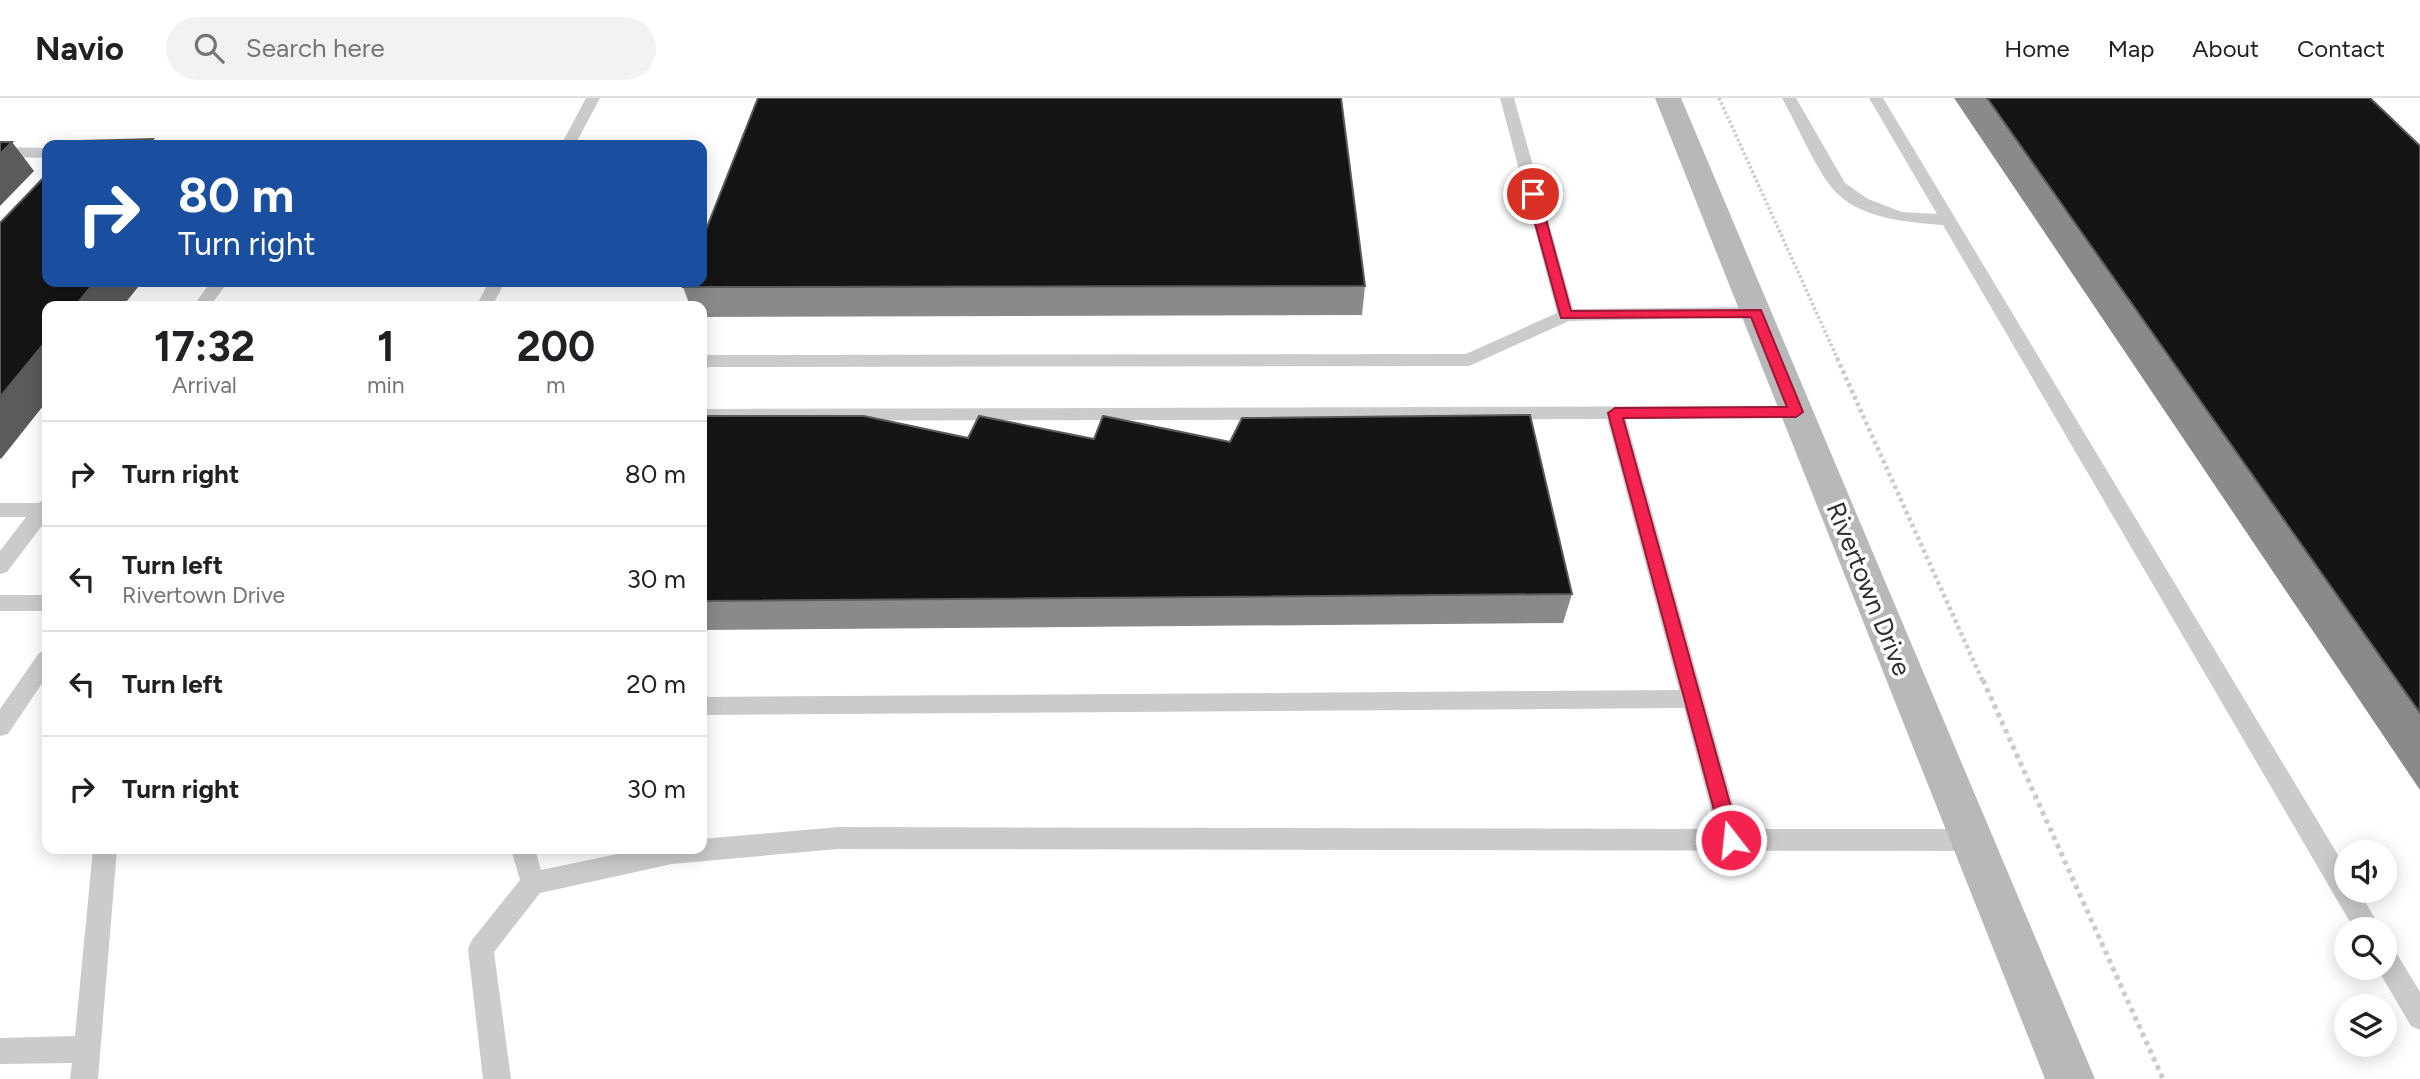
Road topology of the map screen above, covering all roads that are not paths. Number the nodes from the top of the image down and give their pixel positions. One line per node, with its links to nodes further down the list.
1 (593, 98): 6 (lane)
2 (1507, 98): 13 (lane)
3 (1668, 98): 12 (street, Rivertown Drive)
4 (1789, 98): 9 (lane)
5 (1876, 98): 9 (lane)
6 (571, 140)
7 (0, 152): 8 (lane)
8 (42, 153)
9 (1948, 220): 35 (lane)
10 (216, 287): 11 (lane)
11 (205, 301)
12 (1756, 313): 13 (lane); 15 (street, Rivertown Drive)
13 (1566, 315): 14 (lane)
14 (707, 361)
15 (1796, 412): 16 (lane); 29 (street, Rivertown Drive)
16 (1615, 413): 17 (lane); 25 (lane)
17 (707, 415)
18 (42, 508): 19 (lane)
19 (0, 510)
20 (42, 512): 21 (lane)
21 (0, 566)
22 (0, 603): 23 (lane)
23 (42, 603)
24 (42, 666): 27 (lane)
25 (1692, 699): 26 (lane); 28 (lane)
26 (707, 706)
27 (0, 727)
28 (1731, 840): 29 (lane); 30 (lane)
29 (1973, 840): 42 (street, Rivertown Drive)
30 (707, 850)
31 (105, 854): 38 (lane)
32 (524, 854): 34 (lane)
33 (667, 854): 34 (lane)
34 (533, 883): 41 (lane)
35 (2361, 917)
36 (2397, 978): 37 (lane)
37 (2420, 1017)
38 (87, 1048): 39 (lane); 40 (lane)
39 (0, 1051)
40 (84, 1079)
41 (497, 1079)
42 (2070, 1079)

